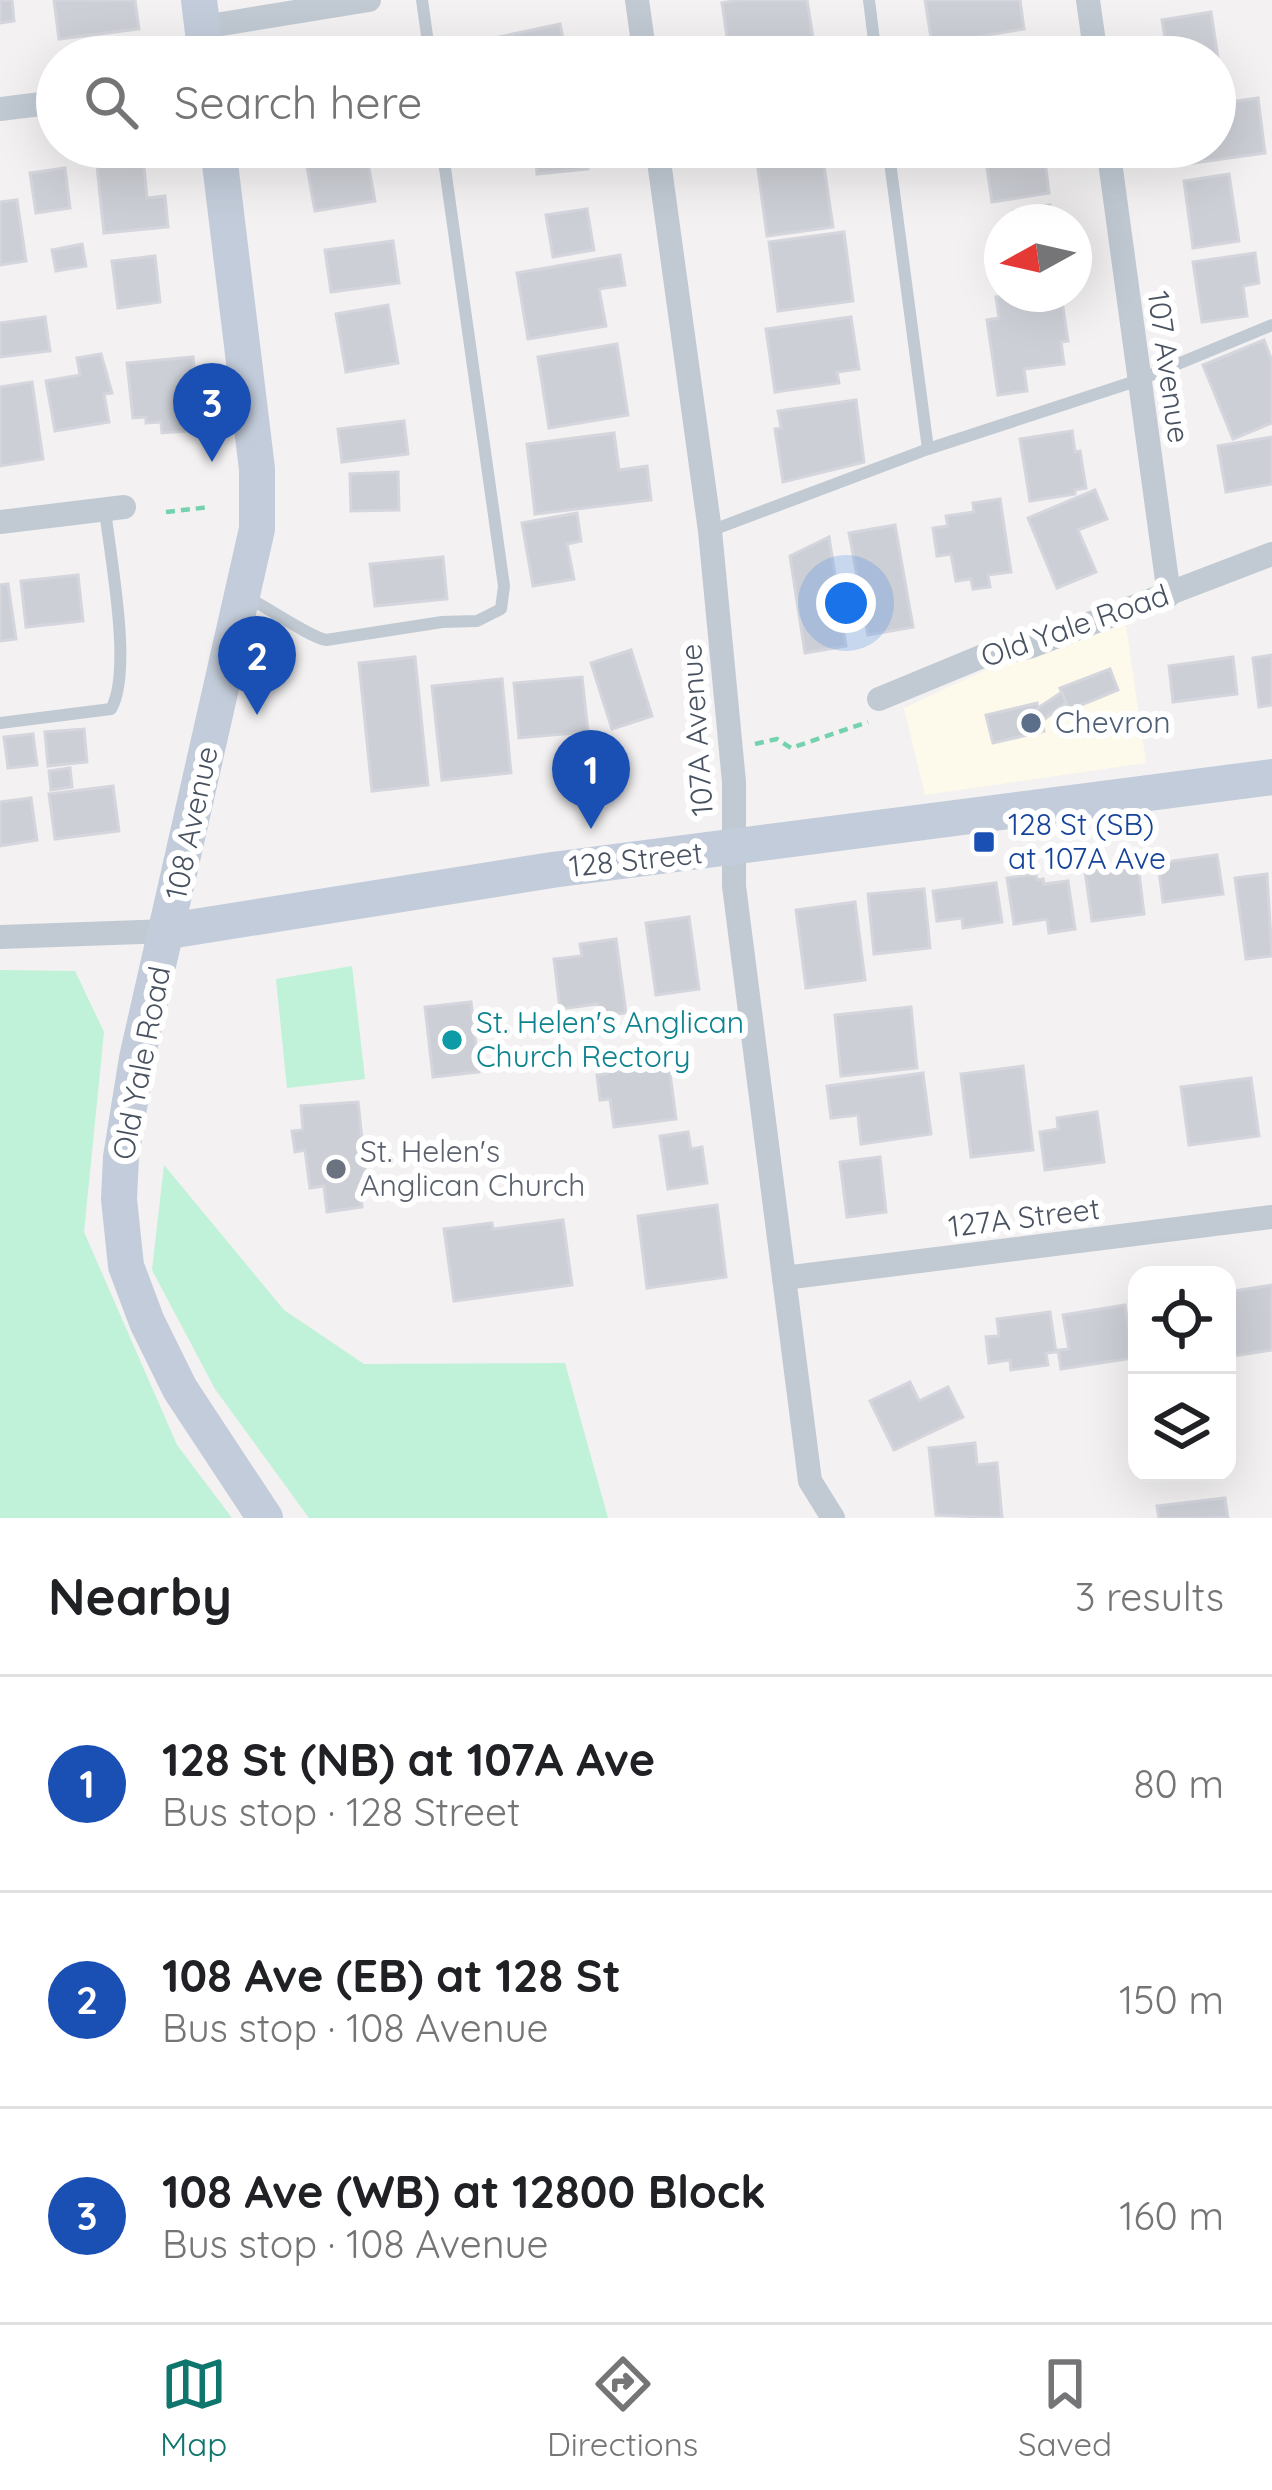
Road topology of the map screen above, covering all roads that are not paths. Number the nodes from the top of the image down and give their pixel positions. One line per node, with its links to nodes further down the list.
1 (370, 0): 6 (street)
2 (422, 0): 7 (lane)
3 (637, 0): 8 (street)
4 (869, 0): 9 (lane)
5 (1088, 0): 10 (street)
6 (203, 28)
7 (427, 36)
8 (642, 36)
9 (873, 36)
10 (1093, 36)
11 (36, 105): 12 (street)
12 (0, 110)
13 (221, 168): 25 (main road, 108 Avenue)
14 (445, 168): 25 (lane)
15 (660, 168): 23 (street, 107A Avenue)
16 (891, 168): 20 (lane)
17 (1111, 168): 19 (street, 107 Avenue)
18 (1272, 325): 19 (lane)
19 (1139, 380): 20 (lane); 26 (street, 107 Avenue)
20 (928, 448): 23 (lane)
21 (114, 509): 22 (street); 28 (lane)
22 (0, 522)
23 (710, 531): 30 (street, 107A Avenue)
24 (1272, 554): 26 (street, Old Yale Road)
25 (243, 595): 31 (main road, 108 Avenue)
26 (1169, 595): 27 (street, Old Yale Road)
27 (875, 710)
28 (0, 723)
29 (1272, 777): 30 (main road, 128 Street)
30 (734, 849): 31 (main road, 128 Street); 34 (street, 107A Avenue)
31 (169, 931): 32 (street, 128 Street); 35 (main road, Old Yale Road)
32 (0, 937)
33 (1272, 1217): 34 (street, 127A Street)
34 (784, 1278): 36 (street, 107A Avenue)
35 (265, 1518)
36 (833, 1518)

